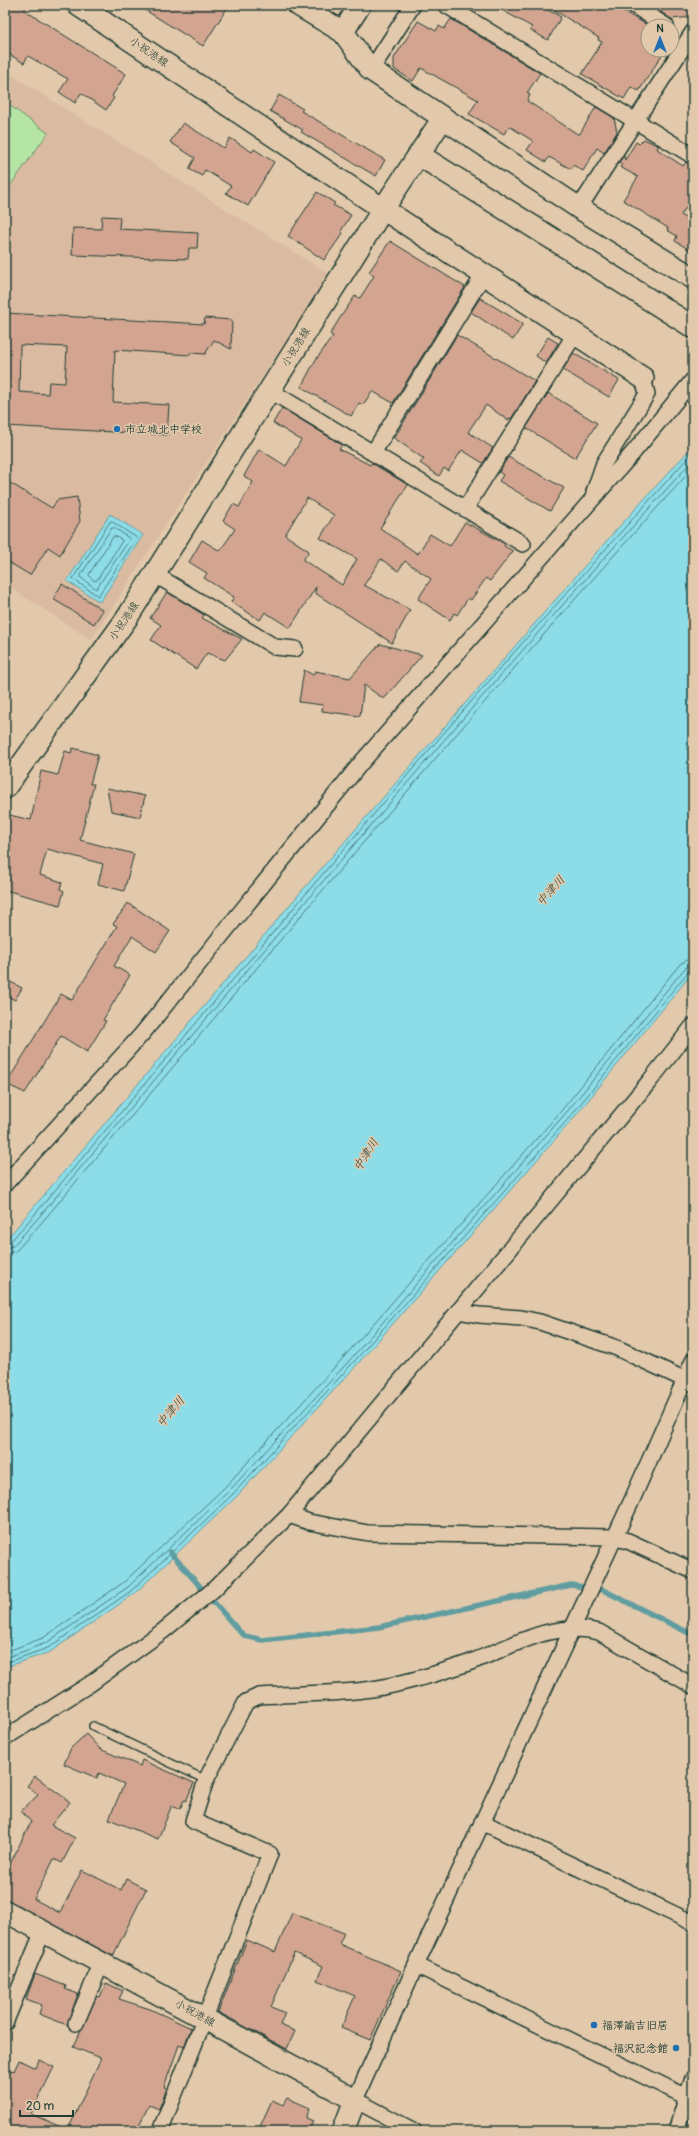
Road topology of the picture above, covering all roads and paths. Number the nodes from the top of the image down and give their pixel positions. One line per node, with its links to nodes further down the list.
1 (78, 5): 17 (main road, 小祝港線)
2 (298, 5): 8 (main road)
3 (360, 5): 8 (main road)
4 (413, 5): 11 (street)
5 (446, 5): 13 (street)
6 (633, 5): 7 (street)
7 (653, 18)
8 (343, 32): 11 (main road)
9 (680, 33): 10 (street)
10 (691, 38): 13 (street)
11 (371, 70): 12 (main road)
12 (443, 118): 14 (main road); 16 (main road)
13 (635, 121): 15 (street); 16 (street)
14 (419, 155): 17 (main road); 20 (main road)
15 (693, 156)
16 (579, 208): 19 (main road)
17 (383, 209): 18 (main road); 24 (main road, 小祝港線)
18 (484, 274): 21 (main road); 25 (street)
19 (693, 278)
20 (693, 326)
21 (575, 334): 22 (main road); 27 (street)
22 (643, 378): 26 (street)
23 (693, 380): 26 (street)
24 (269, 390): 25 (street); 29 (main road, 小祝港線)
25 (373, 453): 27 (street)
26 (593, 497): 33 (street)
27 (465, 509): 28 (street)
28 (523, 544)
29 (154, 574): 30 (street); 31 (main road, 小祝港線)
30 (295, 649)
31 (5, 788)
32 (693, 1026): 34 (street)
33 (5, 1184)
34 (458, 1311): 36 (street); 37 (street)
35 (693, 1361): 36 (street)
36 (689, 1382): 38 (street)
37 (289, 1516): 38 (street); 43 (street)
38 (615, 1537): 39 (street); 40 (street)
39 (693, 1571)
40 (572, 1629): 41 (street); 44 (street); 45 (street)
41 (693, 1686)
42 (93, 1726): 44 (lane)
43 (5, 1738)
44 (206, 1780): 51 (street)
45 (482, 1822): 47 (street); 50 (street)
46 (5, 1911): 48 (main road, 小祝港線)
47 (693, 1923)
48 (43, 1931): 49 (main road, 小祝港線); 52 (street)
49 (102, 1962): 51 (main road, 小祝港線); 53 (street)
50 (416, 1965): 55 (street); 56 (street)
51 (206, 2018): 56 (main road, 小祝港線); 57 (street)
52 (5, 2023)
53 (76, 2023)
54 (693, 2078): 55 (street)
55 (690, 2098): 60 (street)
56 (355, 2100): 58 (main road); 59 (street)
57 (160, 2131)
58 (343, 2131)
59 (414, 2131)
60 (676, 2131)

